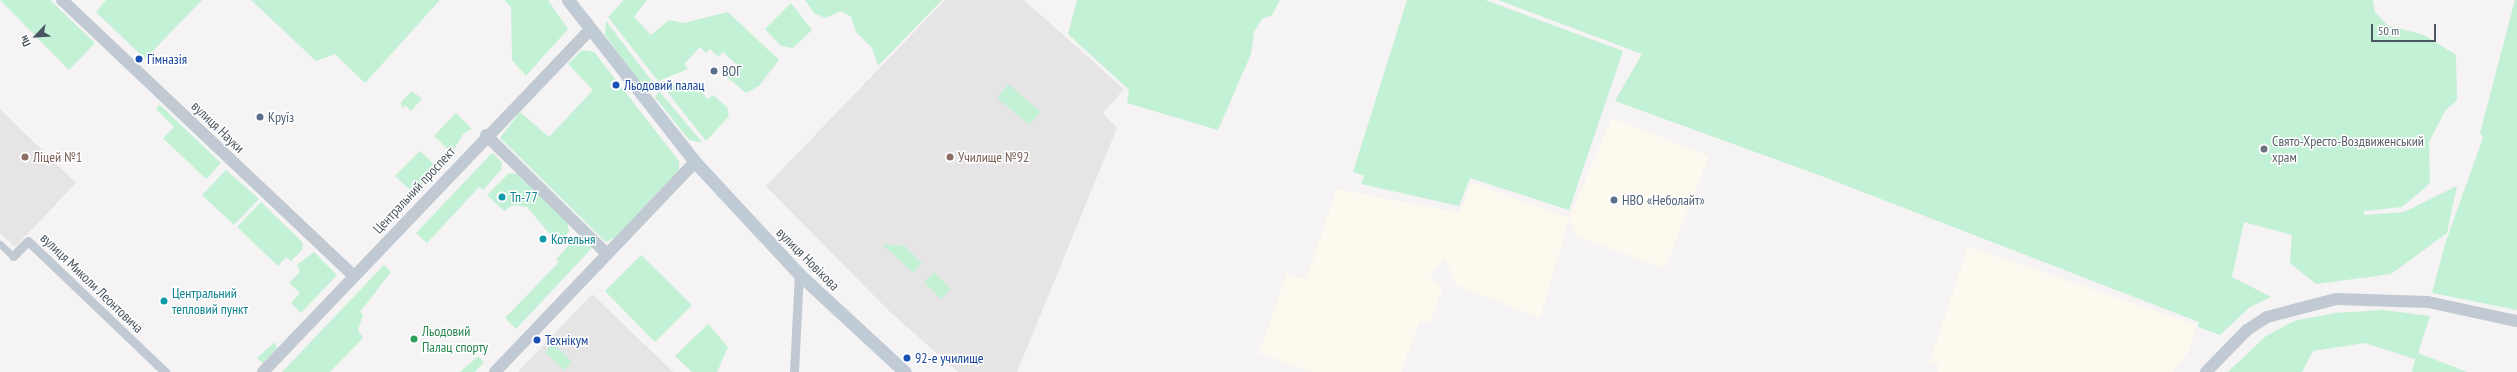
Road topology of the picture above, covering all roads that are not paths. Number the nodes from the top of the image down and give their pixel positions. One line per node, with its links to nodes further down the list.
1 (62, 0): 10 (street, вулиця Науки)
2 (568, 0): 3 (main road)
3 (585, 25): 4 (street, Центральний проспект); 5 (main road, вулиця Новікова)
4 (486, 135): 7 (street); 10 (street, Центральний проспект)
5 (695, 162): 7 (street); 9 (main road, вулиця Новікова)
6 (0, 244): 8 (street, вулиця Миколи Леонтовича)
7 (607, 254): 14 (street)
8 (13, 256): 12 (street, вулиця Миколи Леонтовича)
9 (799, 274): 15 (street); 16 (main road, вулиця Новікова)
10 (354, 276): 13 (street, Центральний проспект)
11 (2517, 321): 17 (street)
12 (165, 372)
13 (263, 372)
14 (494, 372)
15 (794, 372)
16 (905, 372)
17 (2206, 372)

